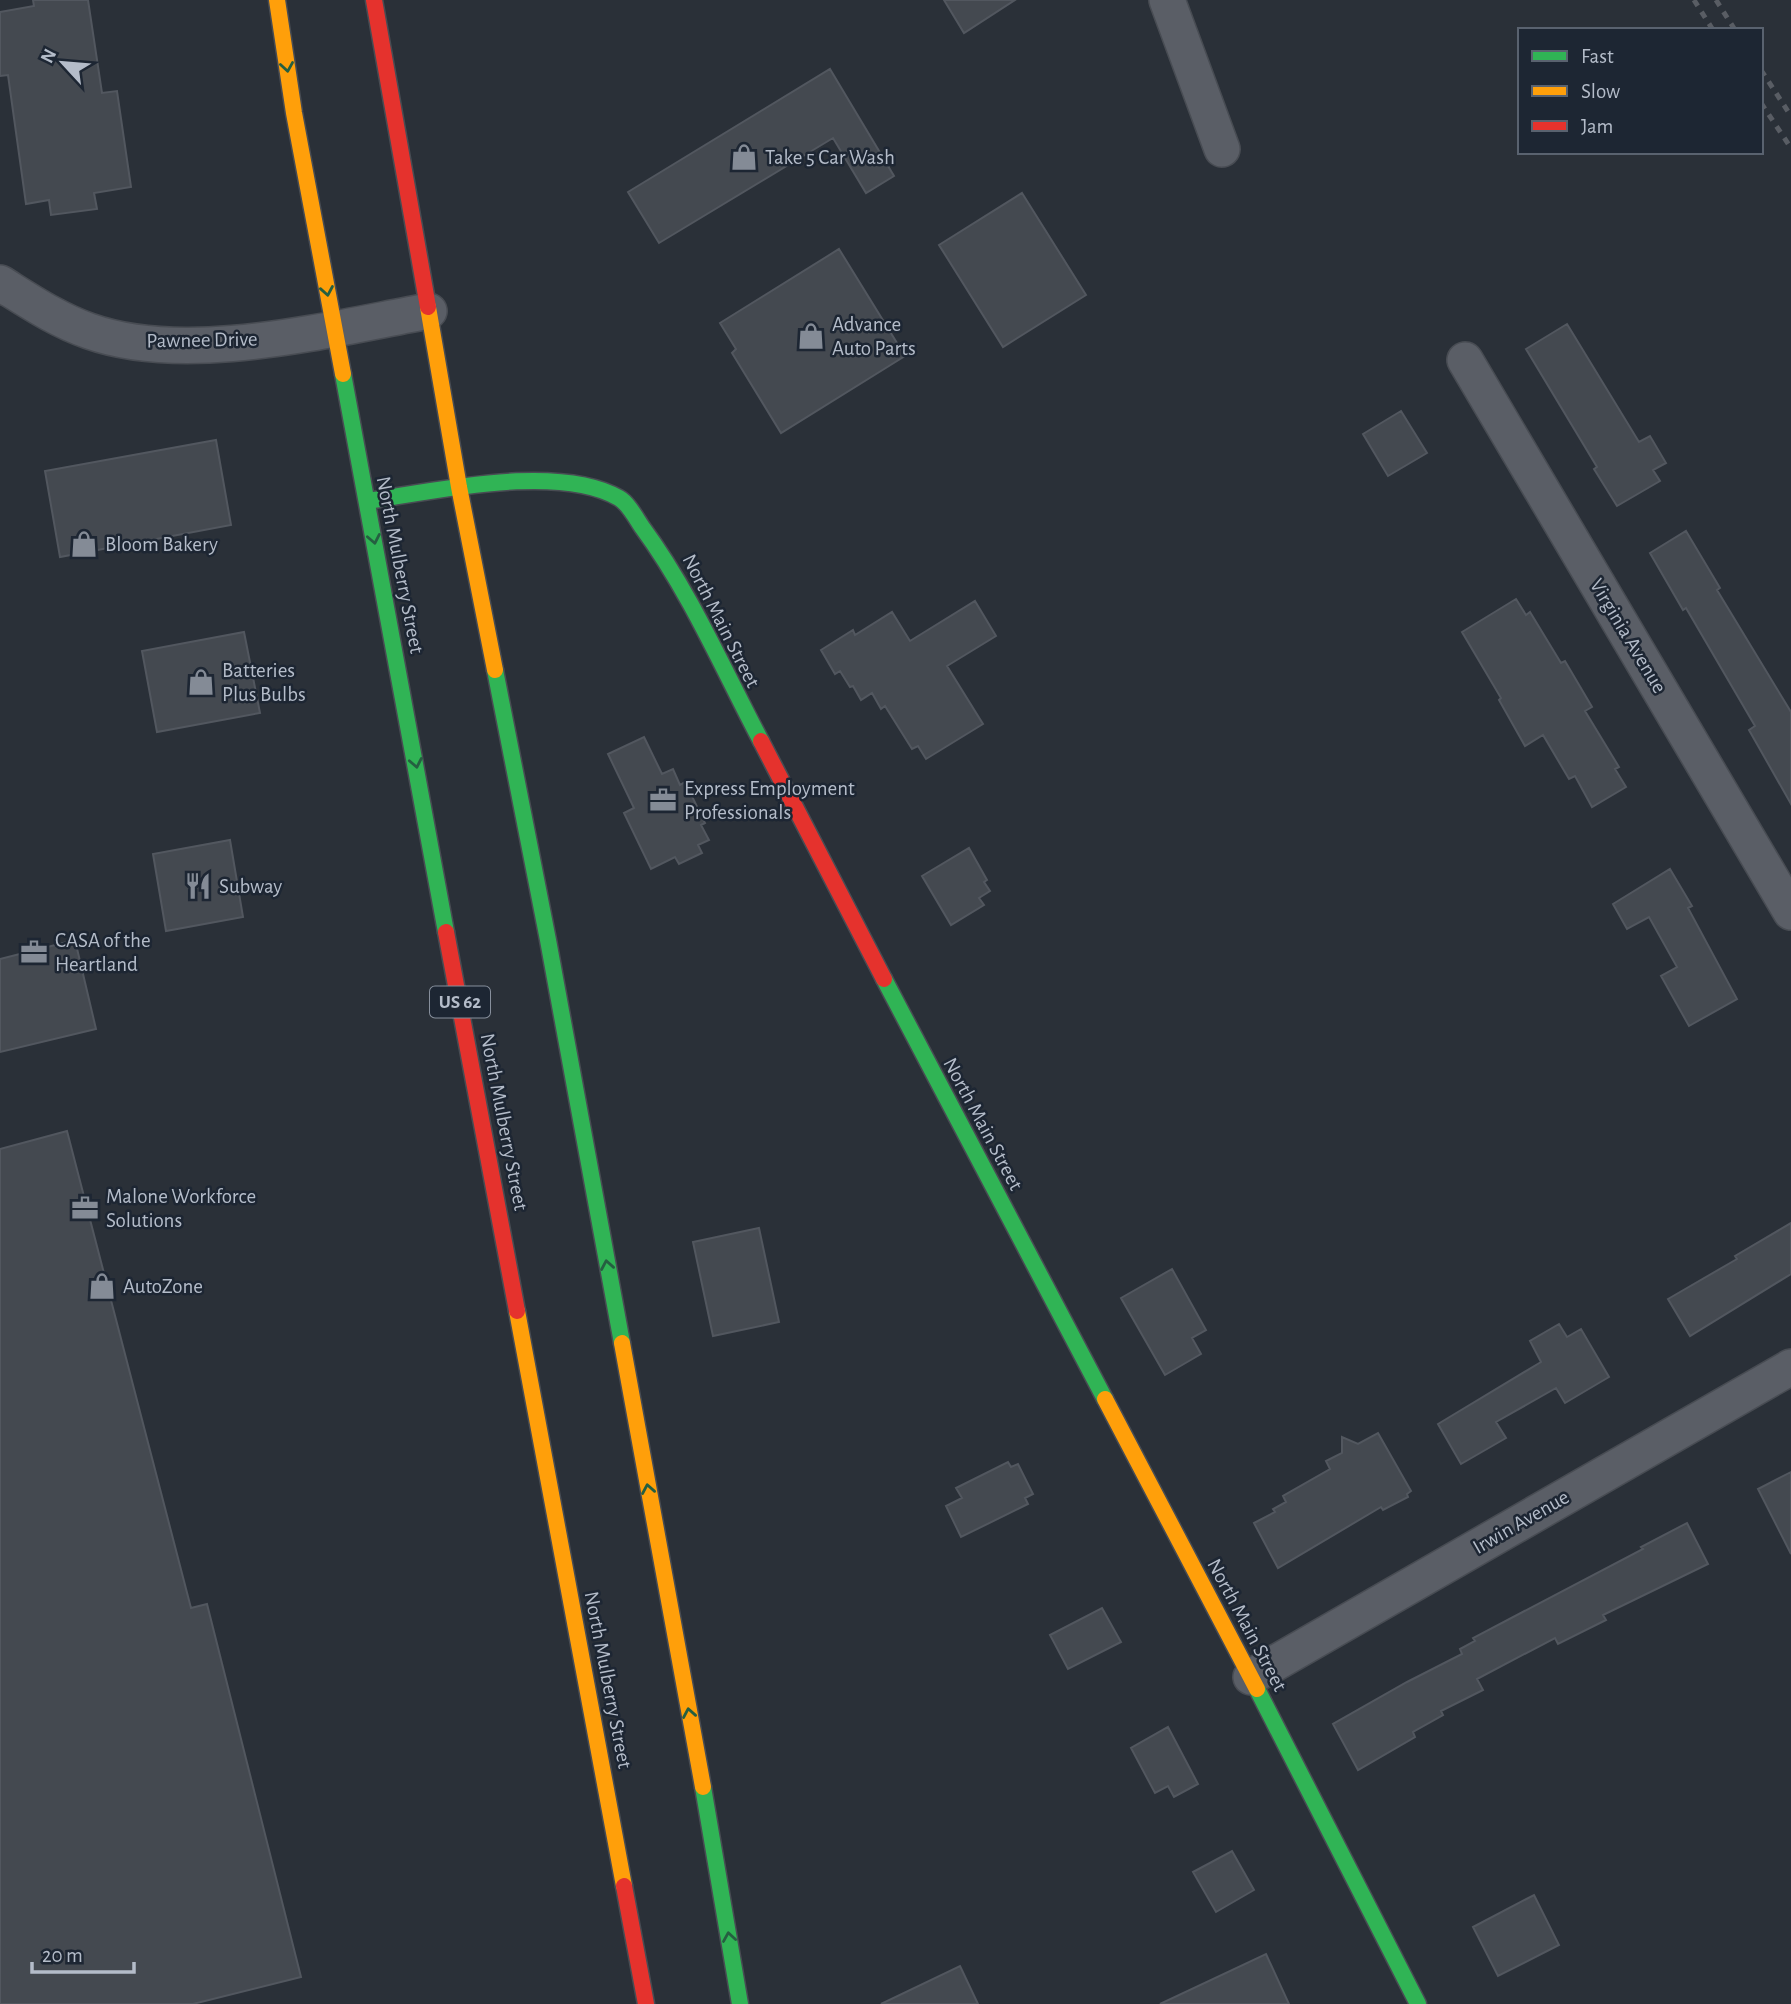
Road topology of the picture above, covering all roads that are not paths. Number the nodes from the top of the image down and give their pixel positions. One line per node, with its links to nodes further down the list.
1 (277, 0): 7 (main road, North Mulberry Street / US 62, one-way to 7)
2 (374, 0): 6 (main road)
3 (1167, 0): 4 (street)
4 (1222, 149)
5 (0, 283): 7 (street, Pawnee Drive)
6 (429, 311): 7 (street, Pawnee Drive); 9 (main road)
7 (334, 329): 10 (main road, North Mulberry Street / US 62)
8 (1465, 360): 11 (street, Virginia Avenue)
9 (459, 487): 10 (main road, North Main Street); 13 (main road, North Main Street); 15 (main road, one-way to 9)
10 (367, 501): 14 (main road, North Mulberry Street / US 62, one-way to 14)
11 (1791, 912)
12 (1791, 1367): 13 (street, Irwin Avenue)
13 (1251, 1677): 16 (main road, North Main Street)
14 (646, 2004)
15 (740, 2004)
16 (1418, 2004)

